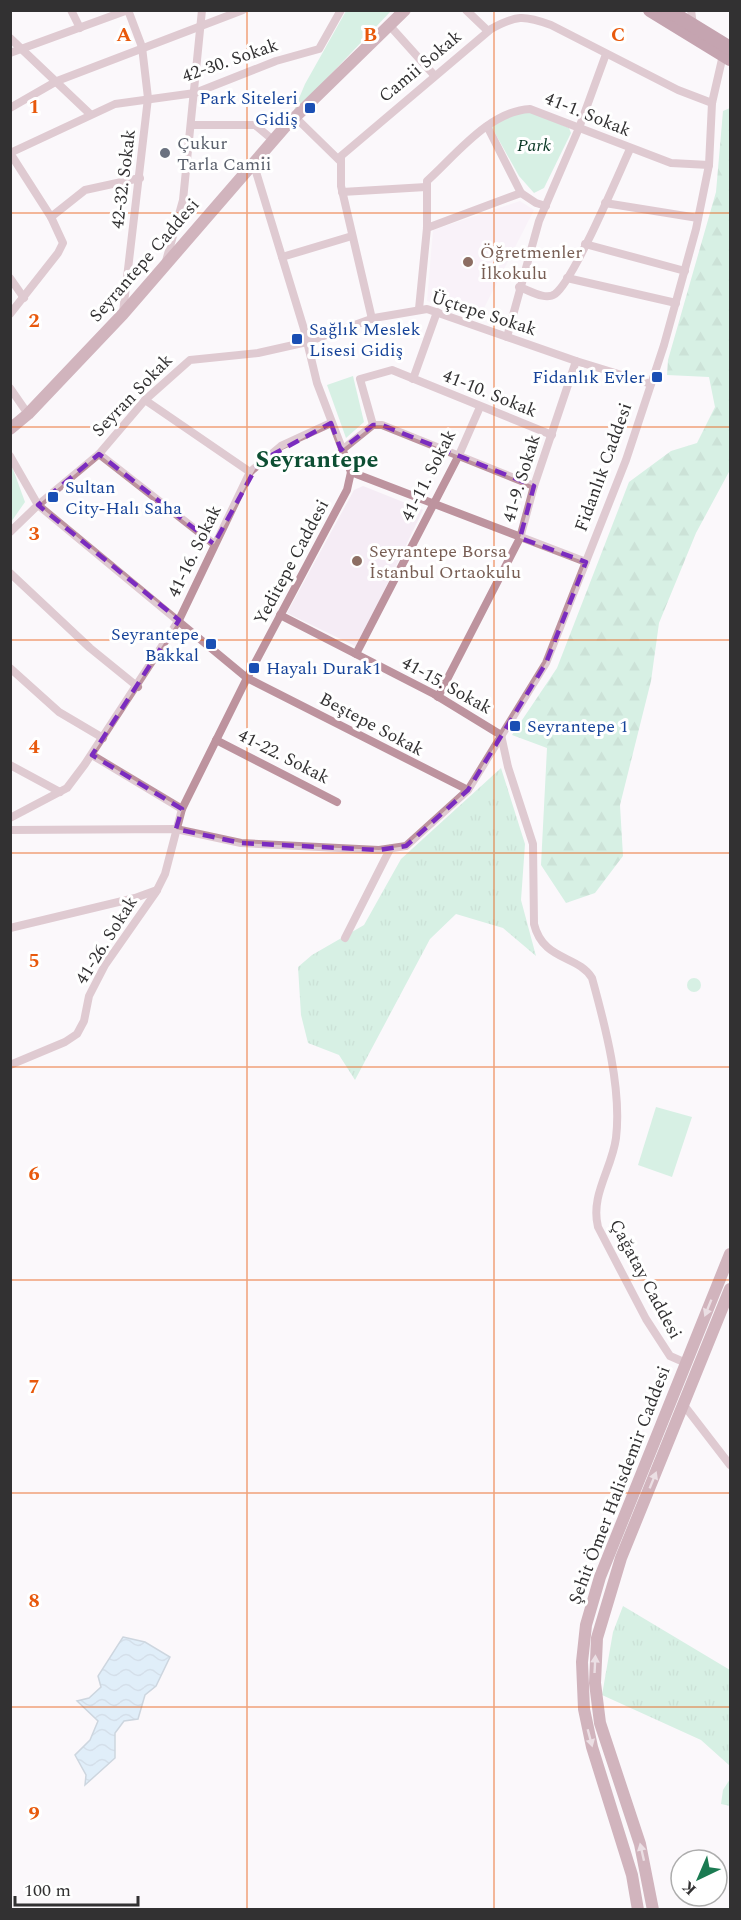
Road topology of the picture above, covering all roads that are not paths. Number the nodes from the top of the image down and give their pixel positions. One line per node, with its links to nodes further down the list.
1 (71, 10): 13 (street)
2 (128, 10): 13 (street); 17 (street, 42-32. Sokak)
3 (202, 10): 14 (street)
4 (243, 10): 14 (street)
5 (341, 10): 24 (street, 42-30. Sokak)
6 (405, 10): 12 (main road, Seyrantepe Caddesi)
7 (466, 10): 15 (street)
8 (650, 10): 21 (main road)
9 (668, 10): 11 (main road)
10 (691, 10): 11 (street)
11 (693, 25): 21 (main road)
12 (390, 26): 22 (street); 29 (main road, Seyrantepe Caddesi)
13 (80, 28): 18 (street)
14 (198, 28): 17 (street); 24 (street)
15 (488, 31): 20 (street, Camii Sokak); 22 (street, Camii Sokak)
16 (10, 38): 18 (street)
17 (142, 47): 23 (street); 25 (street, 42-32. Sokak)
18 (20, 48): 19 (street); 23 (street)
19 (10, 53)
20 (606, 54): 26 (street, Camii Sokak); 32 (street)
21 (728, 54): 26 (street, Fidanlık Caddesi)
22 (435, 75): 36 (street, Camii Sokak)
23 (57, 81): 27 (street); 28 (street)
24 (195, 93): 25 (street, 42-30. Sokak); 30 (street)
25 (148, 98): 28 (street, 42-30. Sokak); 39 (street, 42-32. Sokak)
26 (712, 102): 38 (street, Fidanlık Caddesi)
27 (10, 108)
28 (90, 114): 35 (street, 42-30. Sokak)
29 (295, 117): 33 (main road, Seyrantepe Caddesi); 36 (street)
30 (192, 125): 33 (street); 51 (street)
31 (488, 126): 32 (street, 41-1. Sokak); 40 (street, 41-1. Sokak); 42 (street)
32 (579, 128): 34 (street, 41-1. Sokak); 44 (street)
33 (273, 140): 37 (main road, Seyrantepe Caddesi)
34 (630, 148): 38 (street, 41-1. Sokak); 43 (street)
35 (10, 153): 45 (street)
36 (340, 161): 41 (street)
37 (253, 162): 50 (street); 51 (main road, Seyrantepe Caddesi)
38 (709, 165): 46 (street, Fidanlık Caddesi)
39 (140, 178): 45 (street); 61 (street, 42-32. Sokak)
40 (426, 187): 41 (street); 47 (street)
41 (342, 192): 48 (street)
42 (520, 193): 44 (street); 47 (street)
43 (605, 203): 46 (street); 49 (street)
44 (546, 206): 55 (street)
45 (51, 217): 56 (street)
46 (698, 218): 52 (street, Fidanlık Caddesi)
47 (427, 228): 58 (street)
48 (352, 236): 50 (street); 62 (street)
49 (585, 244): 52 (street); 54 (street)
50 (282, 257): 64 (street)
51 (165, 264): 61 (main road, Seyrantepe Caddesi)
52 (685, 272): 57 (street, Fidanlık Caddesi)
53 (10, 278): 56 (street)
54 (567, 278): 55 (street); 57 (street)
55 (519, 286): 63 (street)
56 (24, 298): 60 (street)
57 (676, 303): 67 (street, Fidanlık Caddesi)
58 (419, 309): 59 (street, Üçtepe Sokak); 62 (street, Üçtepe Sokak)
59 (437, 312): 63 (street, Üçtepe Sokak); 66 (street)
60 (10, 314)
61 (123, 314): 71 (main road, Seyrantepe Caddesi)
62 (372, 319): 64 (street, Üçtepe Sokak)
63 (507, 337): 65 (street, Üçtepe Sokak)
64 (307, 342): 69 (street, Seyran Sokak); 72 (street)
65 (576, 361): 67 (street, Üçtepe Sokak); 75 (street, 41-9. Sokak)
66 (413, 379): 70 (street, 41-10. Sokak); 73 (street, 41-10. Sokak)
67 (651, 384): 88 (street, Fidanlık Caddesi)
68 (10, 388): 71 (street)
69 (145, 400): 77 (street, Seyran Sokak); 80 (street)
70 (480, 407): 75 (street, 41-10. Sokak); 78 (street, 41-11. Sokak)
71 (28, 414): 74 (main road, Seyrantepe Caddesi)
72 (332, 423): 76 (street); 80 (street, 41-16. Sokak)
73 (373, 425): 76 (street); 78 (street)
74 (10, 429)
75 (552, 435): 82 (street, 41-9. Sokak)
76 (342, 450): 81 (street)
77 (99, 454): 84 (street, Seyran Sokak); 87 (street)
78 (459, 454): 82 (street); 83 (street, 41-11. Sokak)
79 (10, 456): 84 (street)
80 (250, 471): 87 (street, 41-16. Sokak)
81 (351, 472): 83 (street); 90 (street, Yeditepe Caddesi)
82 (534, 486): 86 (street, 41-9. Sokak)
83 (432, 504): 86 (street); 92 (street, 41-11. Sokak)
84 (38, 505): 85 (street, Seyran Sokak); 91 (street, Beştepe Sokak)
85 (10, 532)
86 (520, 538): 88 (street); 96 (street, 41-9. Sokak)
87 (214, 544): 91 (street, 41-16. Sokak)
88 (586, 562): 97 (street, Fidanlık Caddesi)
89 (10, 573): 95 (street)
90 (280, 615): 92 (street, 41-15. Sokak); 94 (street, Yeditepe Caddesi)
91 (179, 620): 94 (street, Beştepe Sokak); 95 (street, 41-16. Sokak)
92 (356, 654): 96 (street, 41-15. Sokak)
93 (10, 668): 98 (street)
94 (247, 678): 99 (street, Yeditepe Caddesi); 102 (street, Beştepe Sokak)
95 (138, 687): 98 (street, 41-16. Sokak)
96 (438, 697): 97 (street, 41-15. Sokak)
97 (501, 735): 102 (street, Fidanlık Caddesi); 116 (street, Çağatay Caddesi)
98 (103, 738): 100 (street, 41-16. Sokak)
99 (216, 740): 104 (street, 41-22. Sokak); 105 (street, Yeditepe Caddesi)
100 (92, 755): 103 (street, 41-16. Sokak); 105 (street)
101 (10, 765): 103 (street)
102 (468, 790): 109 (street, Fidanlık Caddesi)
103 (60, 792): 106 (street, 41-16. Sokak)
104 (337, 802)
105 (182, 809): 107 (street, Yeditepe Caddesi)
106 (10, 818)
107 (176, 829): 108 (street); 109 (street); 110 (street, 41-26. Sokak)
108 (10, 830)
109 (390, 849): 112 (street)
110 (157, 890): 111 (street); 113 (street, 41-26. Sokak)
111 (10, 928)
112 (345, 938)
113 (10, 1065)
114 (730, 1254): 116 (main road, Şehit Ömer Halisdemir Caddesi, one-way to 116)
115 (730, 1289): 117 (main road, Şehit Ömer Halisdemir Caddesi)
116 (686, 1363): 119 (main road, Şehit Ömer Halisdemir Caddesi, one-way to 119)
117 (683, 1404): 118 (street); 120 (main road, Şehit Ömer Halisdemir Caddesi, one-way to 117)
118 (730, 1465)
119 (638, 1910)
120 (653, 1910)

